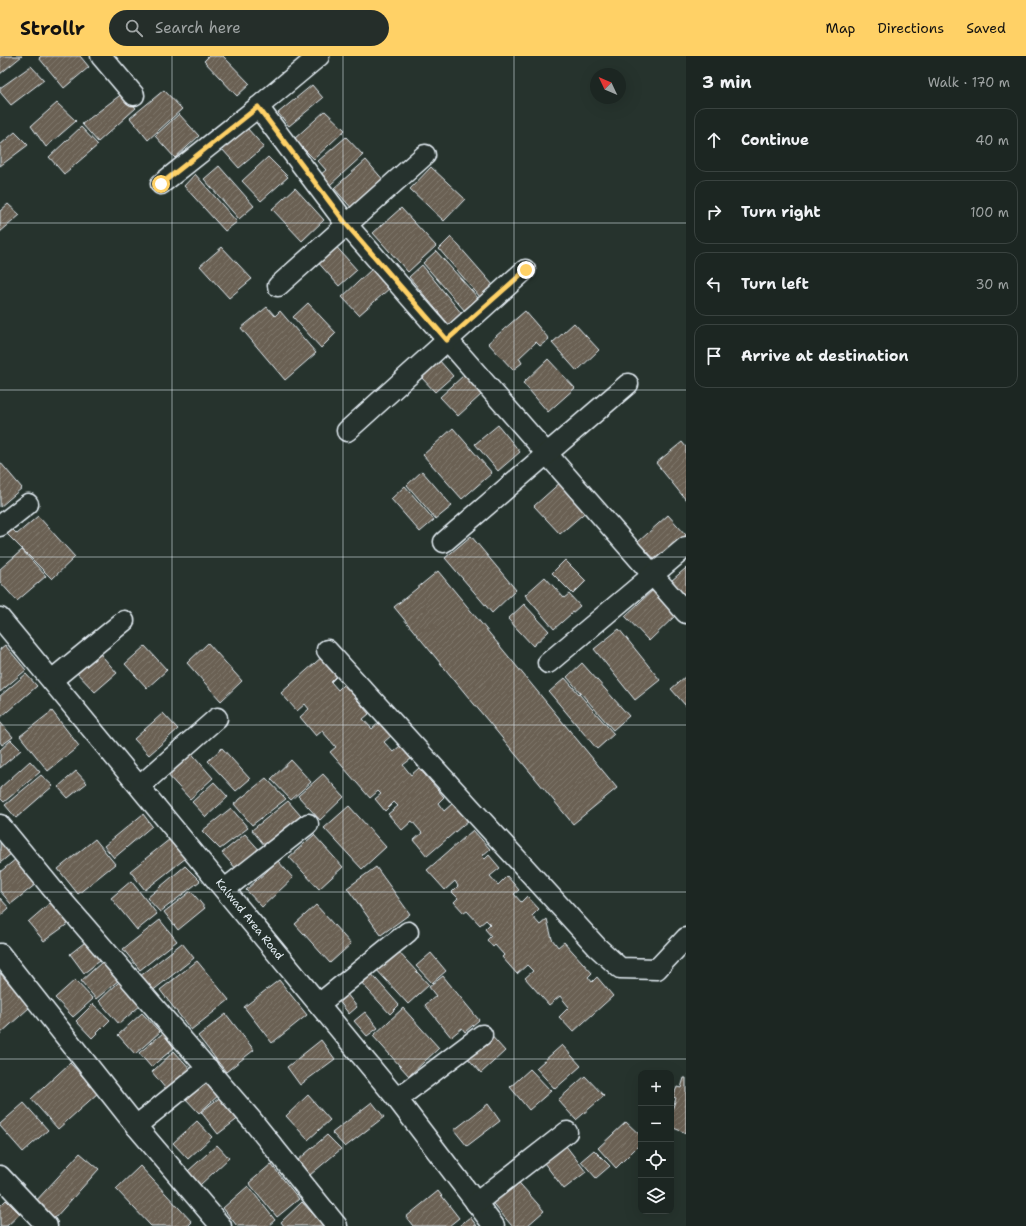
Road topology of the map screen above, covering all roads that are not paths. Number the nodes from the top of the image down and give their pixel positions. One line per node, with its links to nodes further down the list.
1 (101, 56): 3 (street)
2 (319, 56): 4 (street)
3 (134, 95)
4 (258, 107): 6 (street); 7 (street)
5 (425, 155): 7 (street)
6 (161, 184)
7 (347, 225): 9 (street); 10 (street)
8 (526, 270): 10 (street)
9 (278, 286)
10 (447, 340): 12 (street); 13 (street)
11 (628, 384): 13 (street)
12 (347, 431)
13 (546, 454): 16 (street); 18 (street)
14 (28, 504): 15 (street)
15 (0, 526)
16 (444, 542)
17 (686, 547): 18 (street)
18 (653, 575): 19 (street); 23 (street)
19 (686, 613)
20 (0, 618): 24 (street, Kalwad Area Road)
21 (124, 621): 24 (street)
22 (327, 650): 31 (street)
23 (548, 663)
24 (52, 680): 26 (street, Kalwad Area Road)
25 (217, 718): 26 (street)
26 (140, 786): 29 (street, Kalwad Area Road)
27 (308, 824): 29 (street)
28 (0, 825): 35 (street)
29 (225, 889): 33 (street, Kalwad Area Road)
30 (408, 932): 33 (street)
31 (686, 938)
32 (0, 954): 37 (street)
33 (319, 1004): 36 (street, Kalwad Area Road)
34 (482, 1036): 36 (street)
35 (208, 1068): 37 (street); 43 (street)
36 (397, 1099): 40 (street, Kalwad Area Road)
37 (136, 1126): 42 (street)
38 (567, 1132): 40 (street)
39 (0, 1176): 41 (street)
40 (476, 1203): 44 (street, Kalwad Area Road)
41 (47, 1226)
42 (221, 1226)
43 (337, 1226)
44 (494, 1226)

